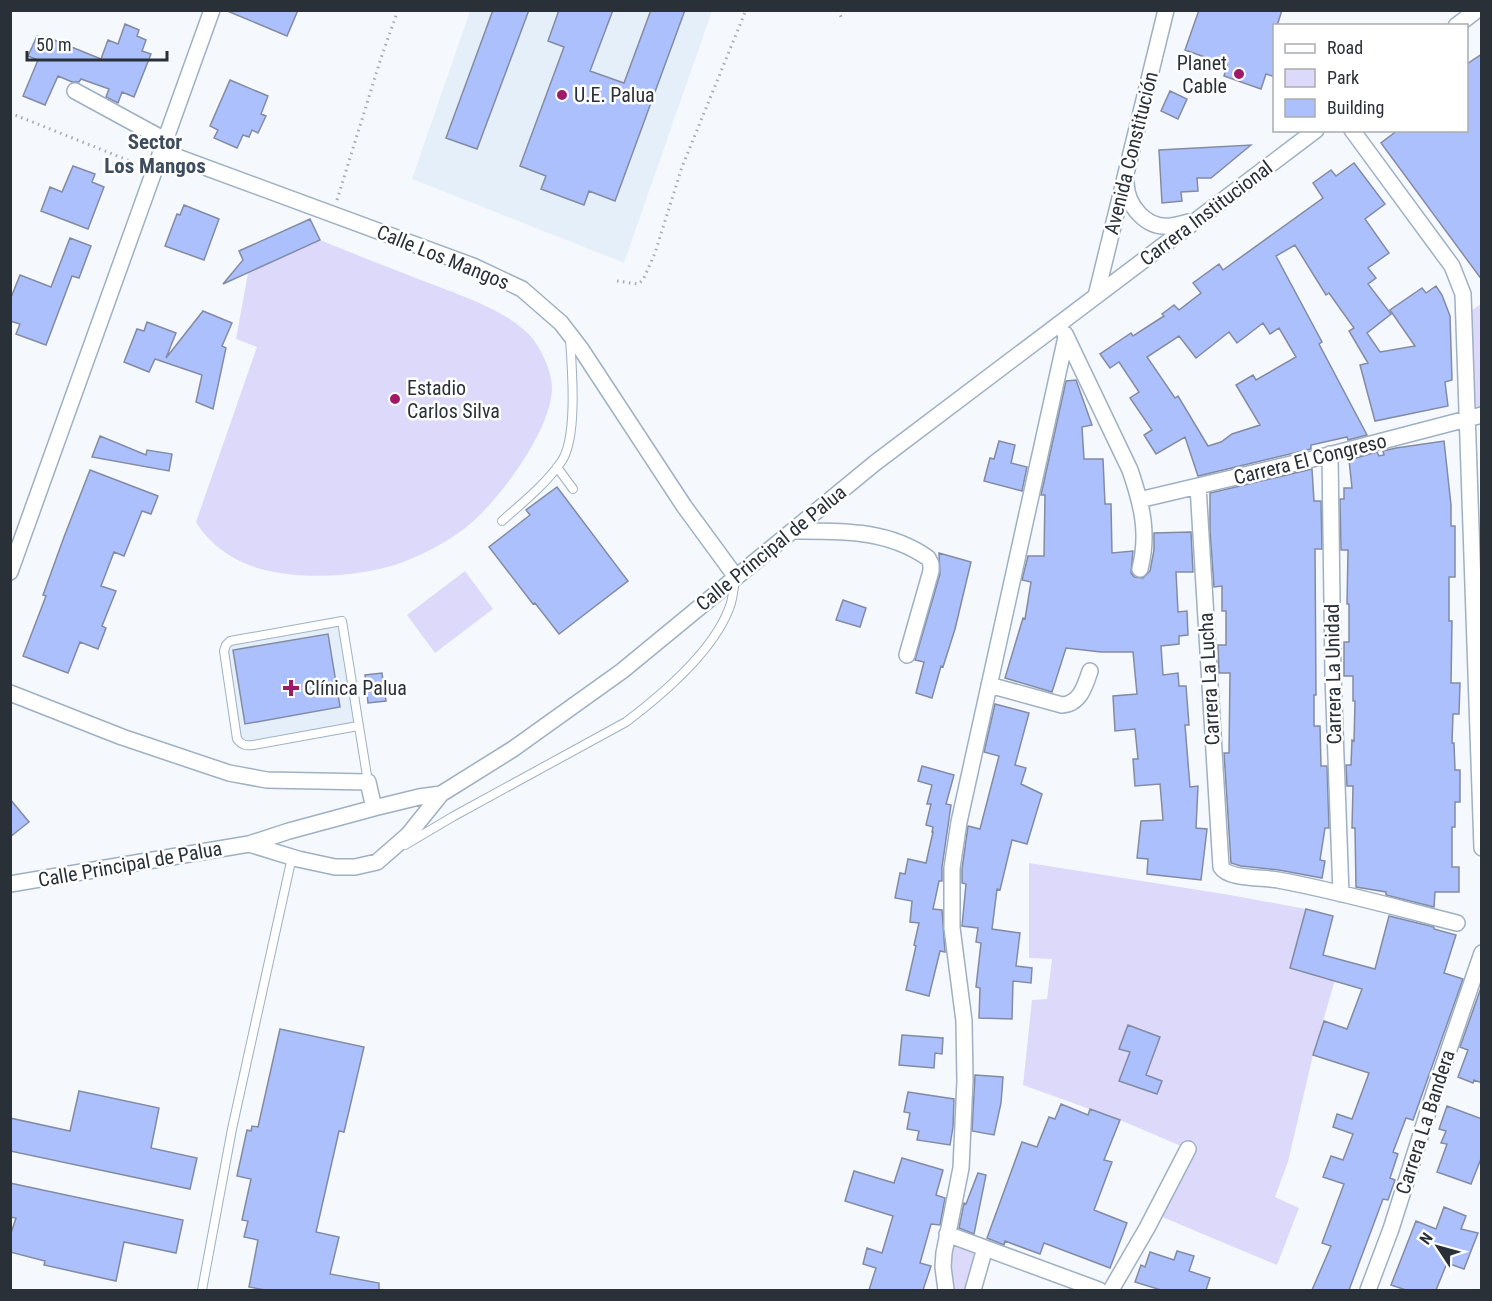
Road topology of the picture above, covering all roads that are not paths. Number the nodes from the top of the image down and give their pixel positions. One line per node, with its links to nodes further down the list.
1 (212, 10): 8 (street)
2 (1166, 10): 9 (street, Avenida Constitución)
3 (1477, 10): 4 (street)
4 (1459, 24)
5 (75, 91): 8 (street, Calle Los Mangos)
6 (1313, 132): 10 (street, Carrera Institucional)
7 (1354, 132): 14 (street)
8 (163, 145): 13 (street, Calle Los Mangos); 23 (street)
9 (1126, 172): 10 (street); 11 (street, Avenida Constitución)
10 (1196, 220): 11 (street, Carrera Institucional)
11 (1096, 296): 12 (street, Calle Principal de Palua)
12 (1063, 330): 19 (street); 21 (street, Calle Principal de Palua); 28 (street)
13 (570, 334): 16 (lane); 24 (street, Calle Los Mangos)
14 (1475, 417): 15 (street, Carrera El Congreso); 25 (street)
15 (1330, 454): 17 (street, Carrera El Congreso); 39 (street, Carrera La Unidad)
16 (557, 467): 18 (lane); 20 (lane)
17 (1198, 486): 19 (street, Carrera El Congreso); 39 (street, Carrera La Lucha)
18 (573, 489)
19 (1139, 500): 22 (street)
20 (502, 521)
21 (792, 531): 24 (street, Calle Principal de Palua); 26 (street)
22 (1140, 569)
23 (10, 572)
24 (735, 577): 32 (street, Calle Principal de Palua); 37 (lane)
25 (1478, 623): 35 (street)
26 (908, 656)
27 (1090, 671): 28 (street)
28 (989, 685): 43 (street)
29 (10, 693): 31 (street)
30 (358, 726): 30 (lane); 31 (lane)
31 (369, 782): 33 (street)
32 (441, 794): 33 (street, Calle Principal de Palua); 37 (street, Calle Principal de Palua)
33 (374, 808): 34 (street, Calle Principal de Palua)
34 (249, 844): 36 (street, Calle Principal de Palua); 38 (street, Calle Principal de Palua)
35 (1482, 848)
36 (292, 857): 37 (street, Calle Principal de Palua); 45 (lane)
37 (378, 862)
38 (10, 884)
39 (1341, 894): 40 (street)
40 (1457, 923)
41 (1482, 953): 50 (street, Carrera La Bandera)
42 (1188, 1149): 49 (street)
43 (947, 1234): 44 (street); 46 (street)
44 (985, 1248): 47 (street); 48 (street)
45 (202, 1290)
46 (946, 1290)
47 (973, 1290)
48 (1100, 1290)
49 (1111, 1290)
50 (1368, 1290)

